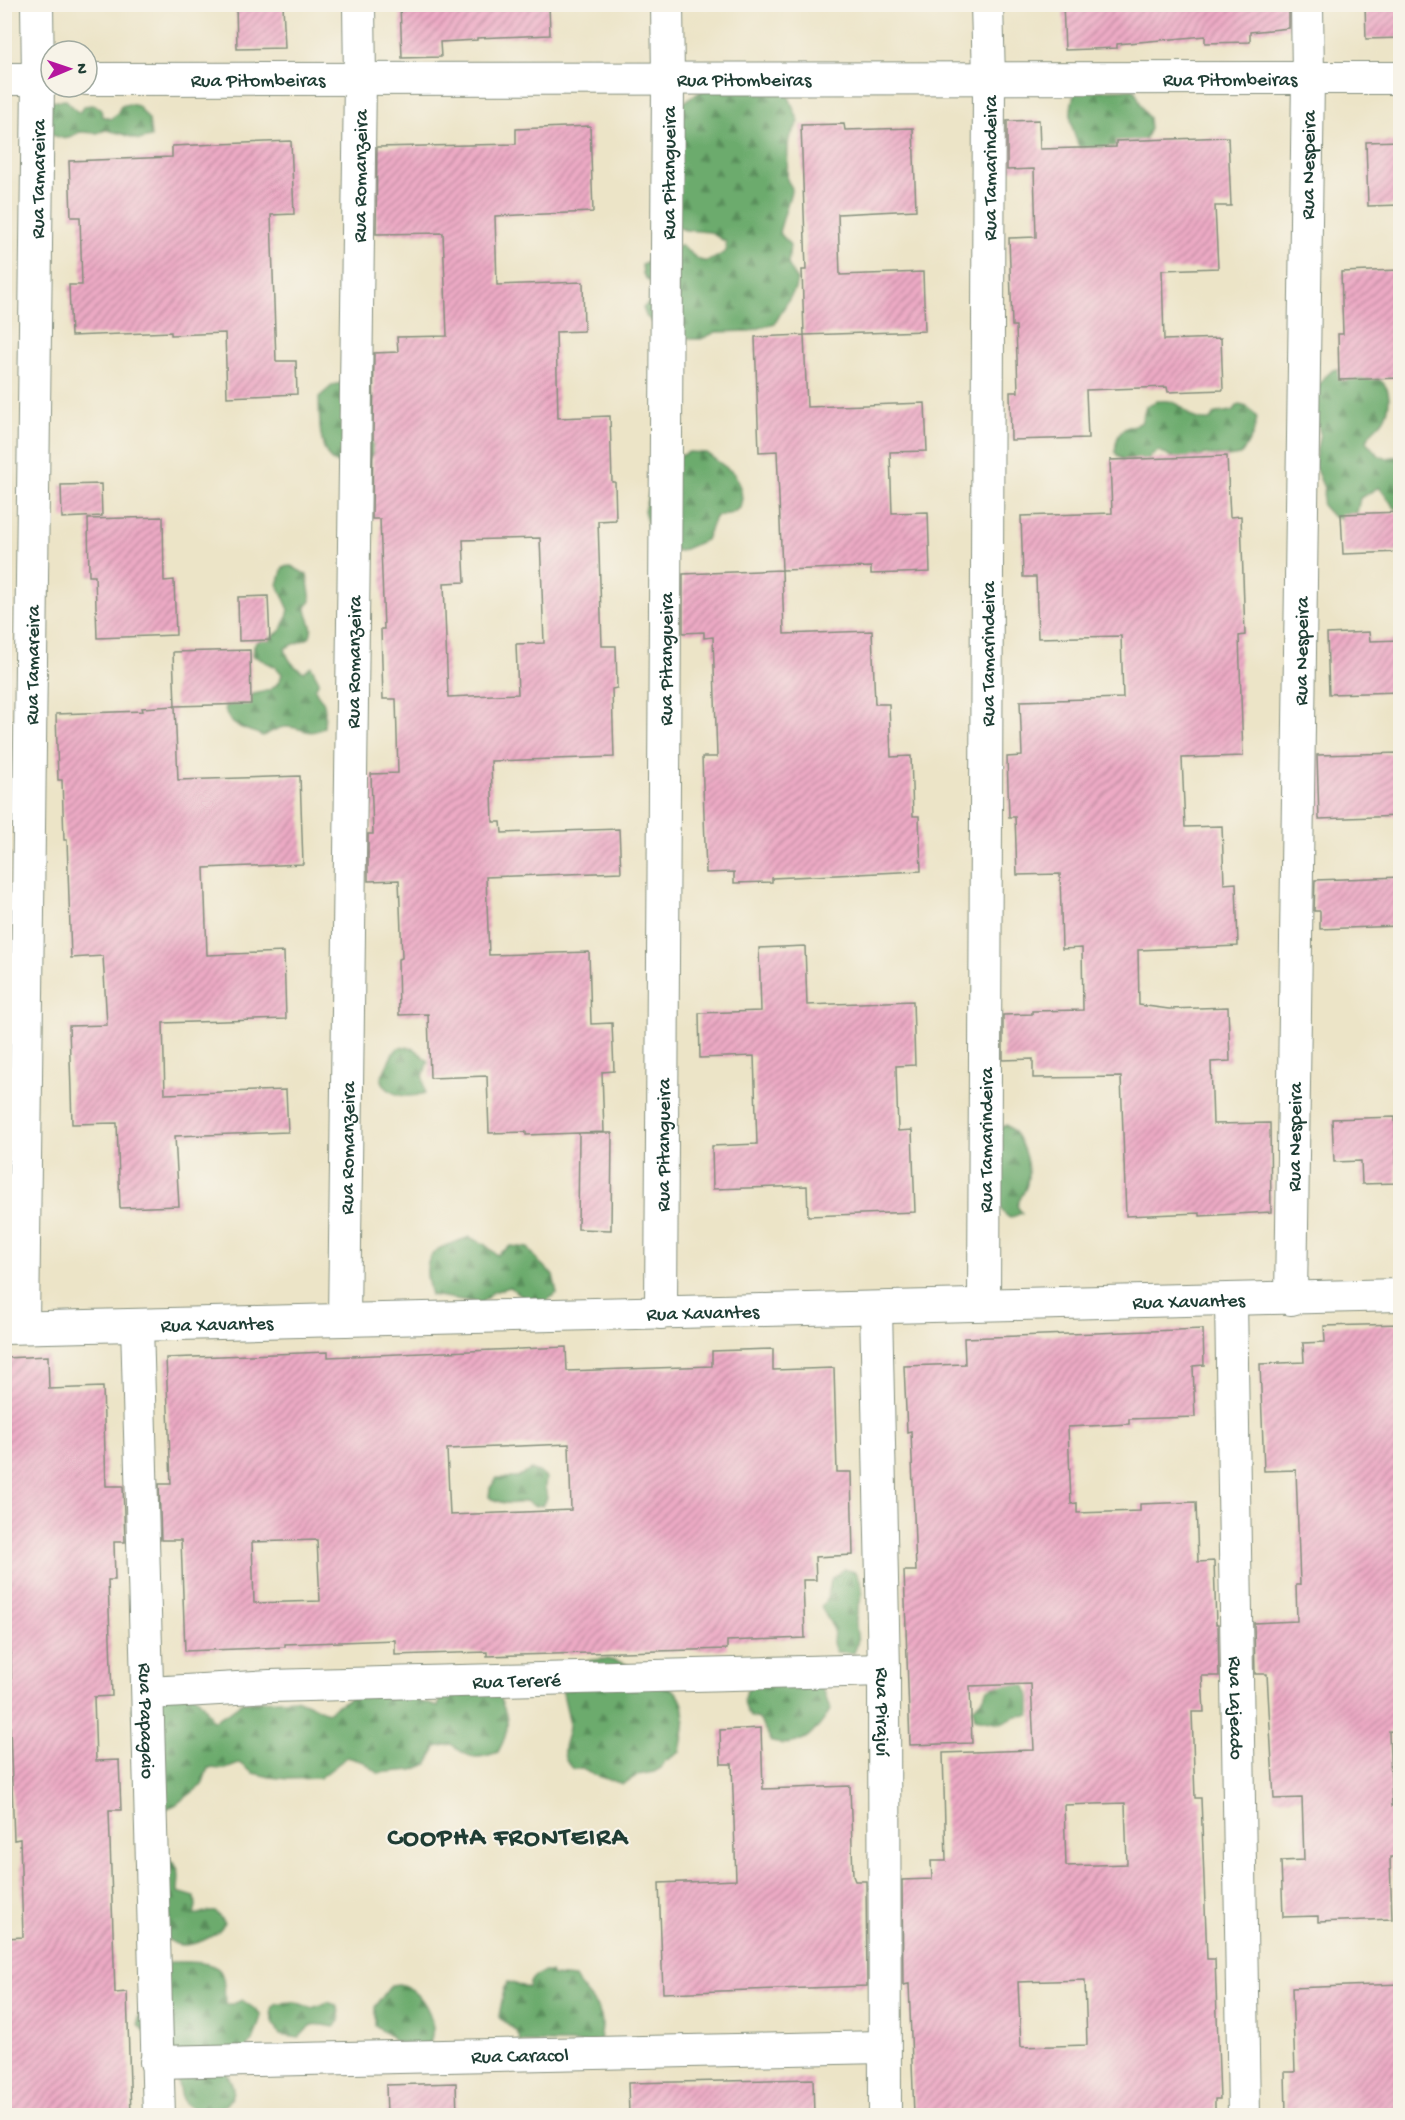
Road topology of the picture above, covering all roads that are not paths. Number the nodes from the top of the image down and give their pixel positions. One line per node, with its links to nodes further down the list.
1 (37, 4): 6 (street, Rua Tamareira)
2 (359, 4): 14 (street, Rua Romanzeira)
3 (666, 4): 7 (street, Rua Pitangueira)
4 (987, 4): 8 (street, Rua Tamarindeira)
5 (1306, 4): 9 (street, Rua Nespeira)
6 (41, 39)
7 (668, 78): 8 (street, Rua Pitombeiras); 14 (street, Rua Pitombeiras); 21 (street, Rua Pitangueira)
8 (989, 78): 9 (street, Rua Pitombeiras); 19 (street, Rua Tamarindeira)
9 (1308, 78): 10 (street, Rua Pitombeiras); 17 (street, Rua Nespeira)
10 (1401, 78)
11 (4, 79): 12 (street)
12 (39, 79)
13 (99, 79): 14 (street, Rua Pitombeiras)
14 (360, 79): 22 (street, Rua Romanzeira)
15 (45, 99): 24 (street, Rua Tamareira)
16 (1401, 1295): 17 (street, Rua Xavantes)
17 (1291, 1299): 18 (street, Rua Xavantes)
18 (1232, 1300): 19 (street, Rua Xavantes); 31 (street, Rua Lajeado)
19 (984, 1304): 20 (street, Rua Xavantes)
20 (876, 1308): 21 (street, Rua Xavantes); 25 (street, Rua Pirajuí)
21 (661, 1313): 22 (street, Rua Xavantes)
22 (344, 1320): 23 (street, Rua Xavantes)
23 (137, 1325): 24 (street, Rua Xavantes); 26 (street, Rua Papagaio)
24 (14, 1328)
25 (884, 1670): 26 (street, Rua Tereré); 27 (street, Rua Pirajuí)
26 (149, 1693): 28 (street, Rua Papagaio)
27 (883, 2047): 28 (street, Rua Caracol); 30 (street, Rua Pirajuí)
28 (156, 2062): 29 (street, Rua Papagaio)
29 (159, 2115)
30 (885, 2115)
31 (1244, 2115)

